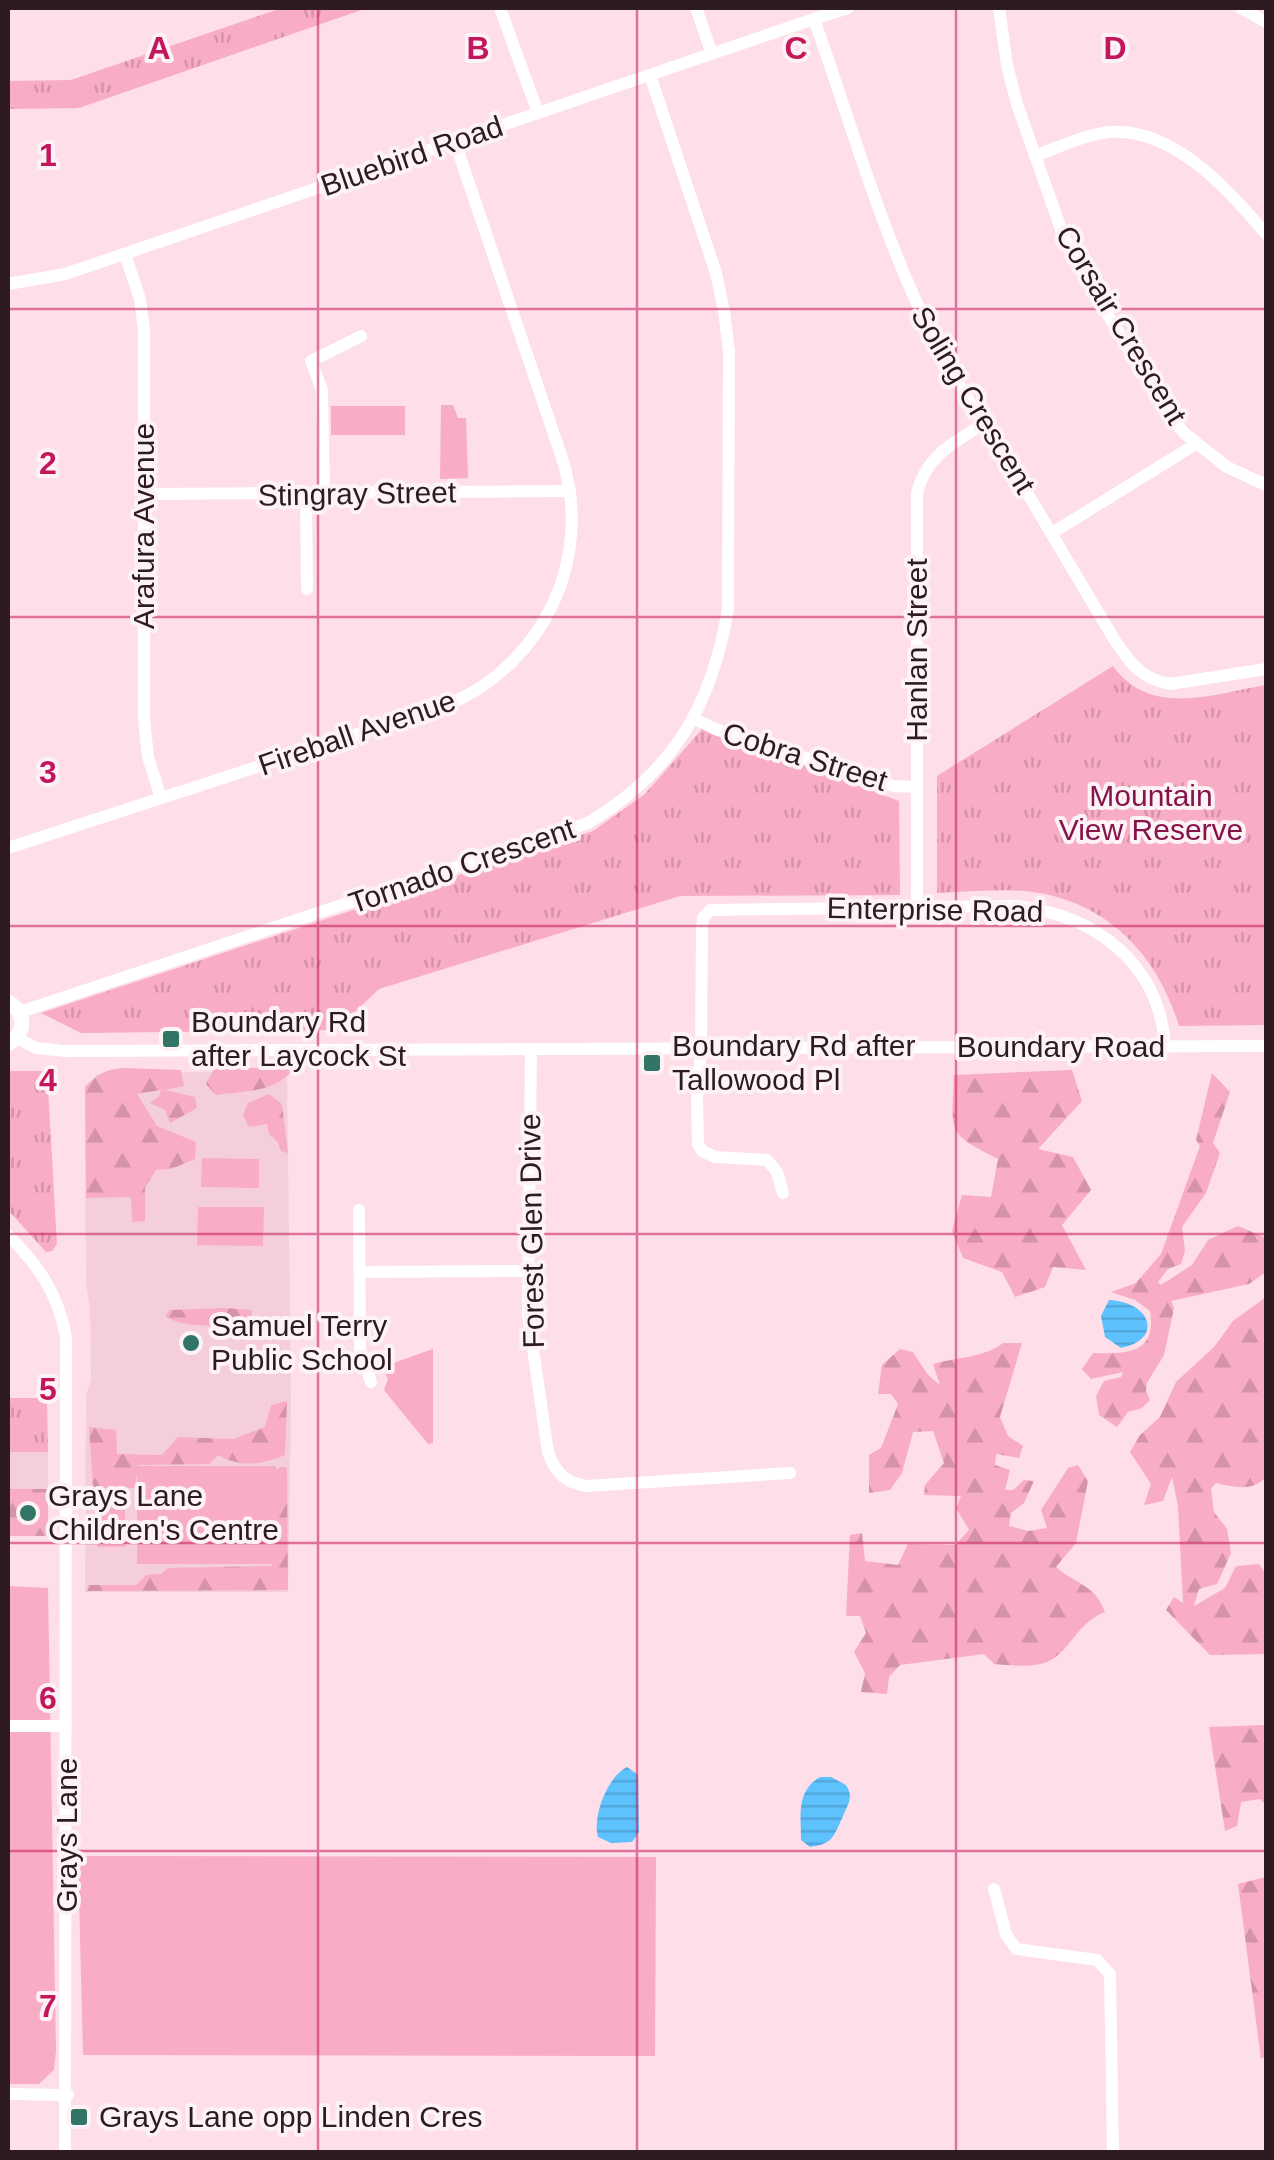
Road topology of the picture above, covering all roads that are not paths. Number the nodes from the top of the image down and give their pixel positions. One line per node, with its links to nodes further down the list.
1 (500, 8): 10 (street)
2 (696, 8): 8 (street)
3 (848, 8): 6 (street)
4 (999, 8): 12 (street, Corsair Crescent)
5 (1241, 8): 7 (street)
6 (814, 19): 8 (street, Bluebird Road); 17 (street, Soling Crescent)
7 (1266, 22)
8 (712, 54): 9 (street, Bluebird Road)
9 (650, 75): 10 (street, Bluebird Road); 27 (street, Tornado Crescent)
10 (538, 113): 11 (street, Bluebird Road)
11 (455, 142): 14 (street, Bluebird Road); 20 (street, Fireball Avenue)
12 (1035, 156): 13 (street); 18 (street, Corsair Crescent)
13 (1266, 234)
14 (125, 254): 15 (street, Bluebird Road); 21 (street, Arafura Avenue)
15 (8, 284)
16 (361, 336): 23 (street)
17 (984, 424): 24 (street, Soling Crescent); 28 (street, Hanlan Street)
18 (1196, 444): 19 (street, Corsair Crescent); 24 (street)
19 (1266, 485)
20 (570, 491): 23 (street, Stingray Street); 29 (street, Fireball Avenue)
21 (144, 494): 22 (street, Stingray Street); 29 (street, Arafura Avenue)
22 (306, 495): 23 (street, Stingray Street); 25 (street)
23 (324, 495)
24 (1052, 533): 26 (street, Soling Crescent)
25 (308, 589)
26 (1266, 669)
27 (695, 719): 28 (street, Cobra Street); 32 (street, Tornado Crescent)
28 (917, 788): 31 (street, Hanlan Street)
29 (161, 798): 30 (street, Fireball Avenue)
30 (8, 848)
31 (916, 907): 35 (street, Enterprise Road); 36 (street, Enterprise Road)
32 (14, 1007): 33 (street)
33 (12, 1041): 37 (street, Boundary Road)
34 (1266, 1046): 35 (street, Boundary Road)
35 (1165, 1047): 36 (street, Boundary Road)
36 (702, 1049): 37 (street, Boundary Road); 38 (street)
37 (531, 1050): 41 (street, Forest Glen Drive)
38 (782, 1192)
39 (359, 1210): 42 (street)
40 (8, 1235): 46 (street, Grays Lane)
41 (528, 1271): 42 (street); 44 (street, Forest Glen Drive)
42 (360, 1272): 43 (street)
43 (371, 1382)
44 (790, 1473)
45 (8, 1726): 46 (street)
46 (66, 1726): 49 (street, Grays Lane)
47 (994, 1889): 51 (street)
48 (8, 2094): 49 (street)
49 (68, 2095): 50 (street, Grays Lane)
50 (65, 2152)
51 (1113, 2152)

